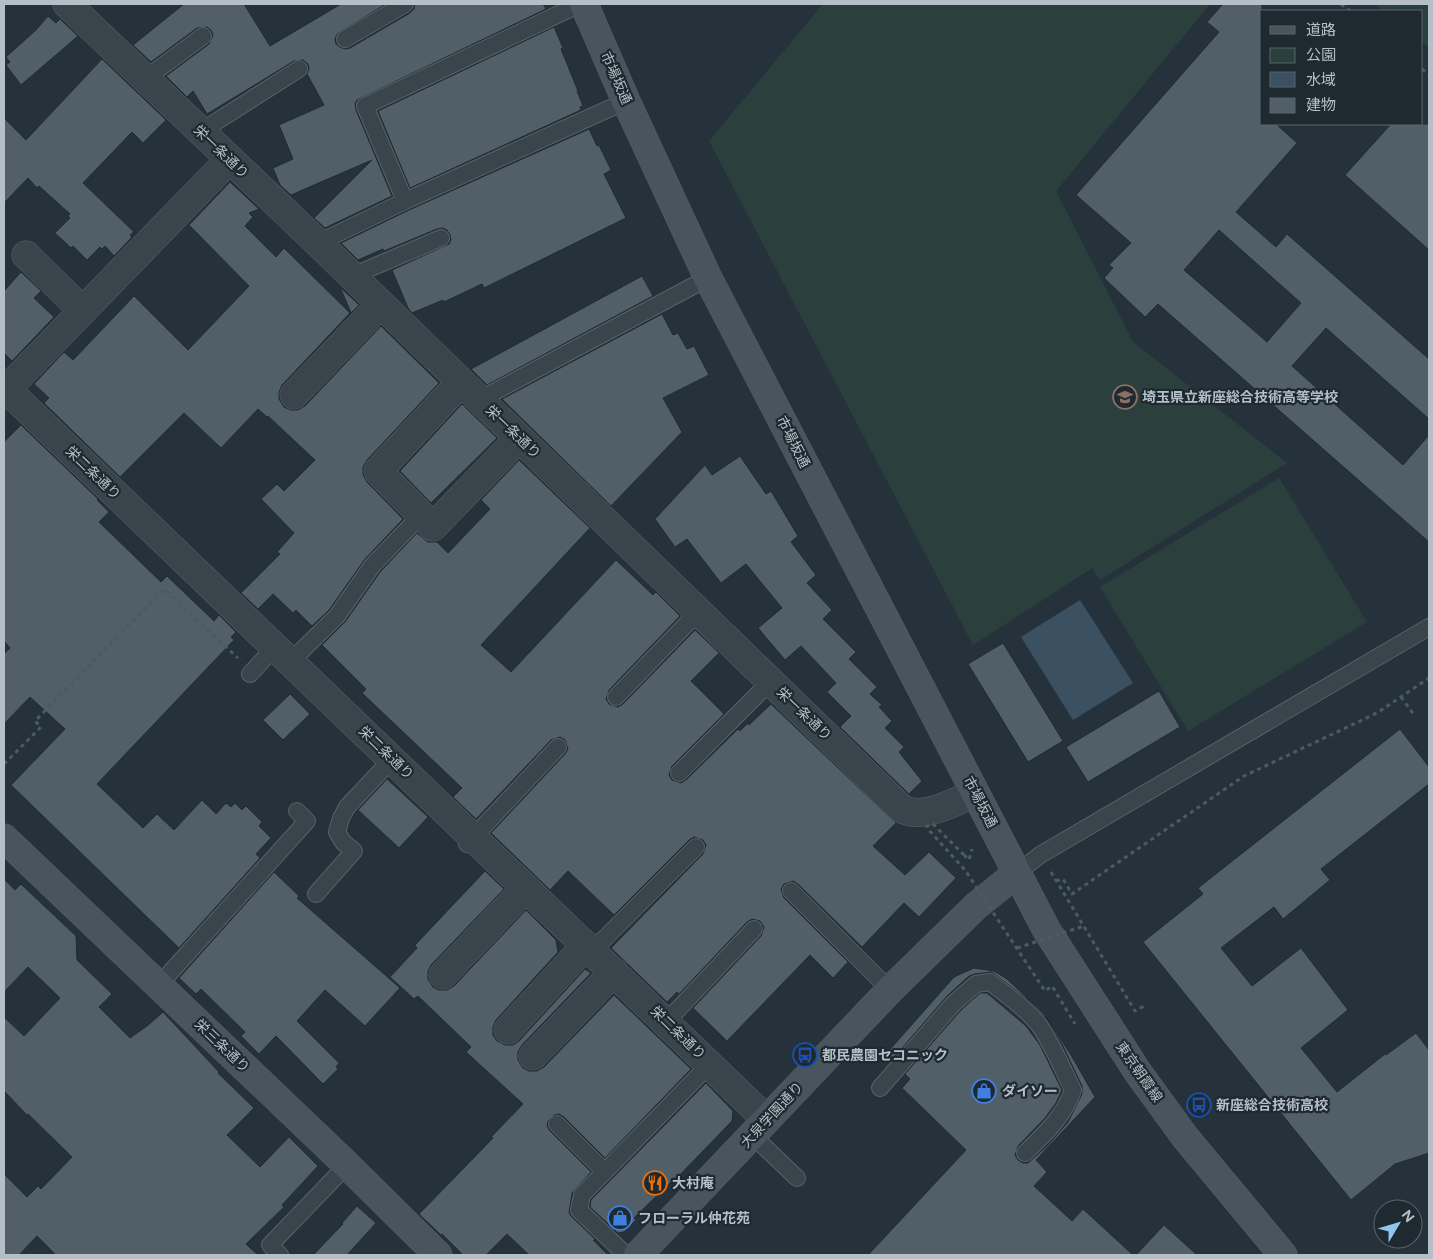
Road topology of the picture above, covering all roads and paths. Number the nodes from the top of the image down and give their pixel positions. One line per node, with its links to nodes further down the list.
1 (67, 4): 7 (street, 栄一条通り)
2 (405, 4): 5 (lane)
3 (582, 4): 8 (street, 市場坂通); 11 (lane)
4 (203, 36): 7 (lane)
5 (345, 39)
6 (299, 69): 9 (lane)
7 (145, 79): 9 (street, 栄一条通り)
8 (626, 101): 11 (lane); 16 (street, 市場坂通)
9 (200, 132): 10 (street, 栄一条通り)
10 (229, 160): 13 (street, 栄一条通り); 18 (street)
11 (405, 202): 13 (lane)
12 (441, 238): 15 (lane)
13 (318, 243): 15 (street, 栄一条通り)
14 (26, 256): 18 (street)
15 (352, 276): 17 (street, 栄一条通り)
16 (708, 278): 20 (lane); 37 (street, 市場坂通)
17 (381, 304): 20 (street, 栄一条通り); 21 (street)
18 (82, 310): 19 (street)
19 (5, 390): 26 (street, 栄二条通り)
20 (470, 391): 22 (street, 栄一条通り); 23 (street)
21 (294, 395)
22 (519, 438): 23 (street); 24 (street, 栄一条通り)
23 (421, 514): 26 (lane)
24 (698, 611): 29 (street, 栄一条通り); 30 (lane)
25 (1429, 627): 43 (lane)
26 (283, 654): 27 (lane); 34 (street, 栄二条通り)
27 (251, 673): 35 (path)
28 (1429, 678): 31 (path)
29 (770, 680): 36 (lane); 37 (street, 栄一条通り)
30 (616, 697)
31 (1401, 697): 32 (path); 47 (path)
32 (1414, 715)
33 (558, 747): 40 (lane)
34 (392, 759): 40 (street, 栄二条通り); 46 (lane)
35 (4, 764)
36 (679, 773)
37 (975, 793): 43 (street, 市場坂通)
38 (297, 811): 53 (lane)
39 (4, 838): 53 (street, 栄三条通り)
40 (469, 842): 44 (street, 栄二条通り)
41 (969, 844): 50 (path, bridge)
42 (696, 847): 49 (lane)
43 (1017, 873): 54 (street, 大泉学園通り); 72 (street, 東京朝霞線)
44 (526, 888): 49 (street, 栄二条通り); 52 (street)
45 (790, 892): 54 (lane)
46 (316, 894)
47 (1084, 926): 50 (path, bridge); 55 (path)
48 (754, 929): 56 (lane)
49 (589, 948): 51 (street, 栄二条通り); 58 (street)
50 (1017, 948): 57 (path, bridge)
51 (614, 972): 56 (street, 栄二条通り); 59 (street)
52 (443, 975)
53 (158, 986): 65 (street, 栄三条通り)
54 (890, 990): 63 (street, 大泉学園通り)
55 (1144, 1006)
56 (666, 1022): 60 (street, 栄二条通り)
57 (1075, 1024)
58 (508, 1030)
59 (533, 1056)
60 (710, 1064): 63 (street, 栄二条通り); 66 (lane)
61 (880, 1088): 64 (lane)
62 (557, 1124): 66 (lane)
63 (760, 1127): 67 (lane); 71 (street, 大泉学園通り)
64 (1025, 1153)
65 (347, 1165): 68 (lane); 69 (street, 栄三条通り)
66 (604, 1172): 70 (lane)
67 (798, 1178)
68 (280, 1255)
69 (438, 1255)
70 (626, 1255)
71 (638, 1255)
72 (1283, 1255)

